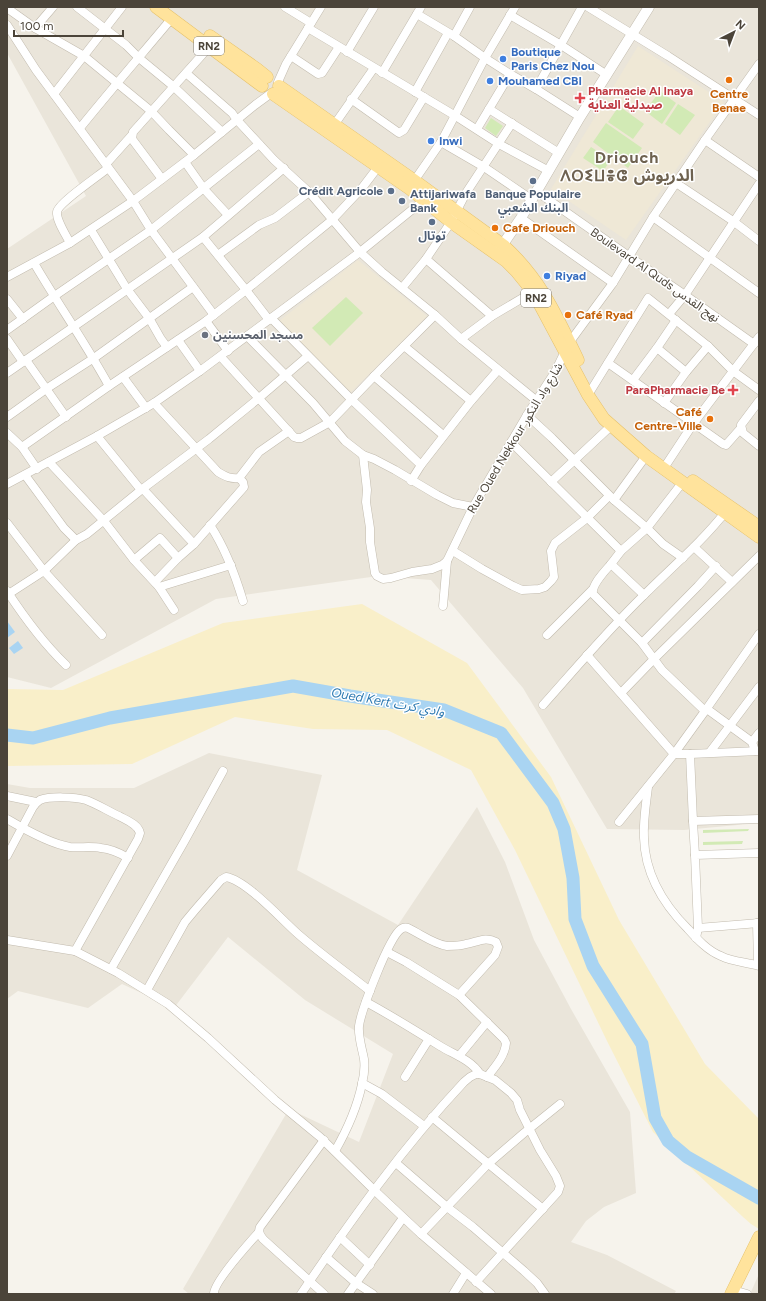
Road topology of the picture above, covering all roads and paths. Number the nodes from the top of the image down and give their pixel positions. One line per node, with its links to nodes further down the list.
1 (53, 7): 19 (street)
2 (77, 7): 20 (street)
3 (122, 7): 20 (street)
4 (156, 7): 15 (main road, RN2)
5 (285, 7): 18 (street)
6 (321, 7): 18 (street)
7 (374, 7): 26 (street)
8 (470, 7): 21 (street)
9 (515, 7): 16 (street)
10 (582, 7): 23 (street)
11 (588, 7): 22 (street)
12 (649, 7): 22 (street)
13 (7, 8): 19 (street)
14 (419, 10): 21 (street); 33 (street)
15 (170, 12): 24 (main road, RN2); 29 (street); 39 (main road, RN2)
16 (510, 15): 23 (street); 30 (street)
17 (7, 25): 42 (street)
18 (310, 26): 25 (street); 28 (street)
19 (35, 28): 27 (street)
20 (106, 28): 27 (street); 29 (street)
21 (451, 34): 30 (street); 41 (street)
22 (633, 34): 36 (street); 45 (street)
23 (561, 45): 36 (street); 40 (street)
24 (210, 46): 34 (street); 39 (main road, RN2)
25 (339, 46): 26 (street); 28 (street)
26 (347, 52): 32 (street)
27 (84, 56): 37 (street); 42 (street)
28 (291, 56): 39 (street)
29 (139, 58): 37 (street); 38 (street)
30 (485, 58): 35 (street); 48 (street)
31 (759, 64): 45 (street, Rue Oued Nekkour شارع واد النکور)
32 (374, 68): 33 (street); 44 (street)
33 (382, 72): 41 (street)
34 (186, 73): 38 (street); 51 (street)
35 (510, 74): 40 (street); 46 (street)
36 (607, 75): 50 (street)
37 (117, 83): 47 (street); 53 (street)
38 (173, 86): 47 (street); 56 (street)
39 (270, 86): 51 (street); 54 (main road, RN2)
40 (536, 88): 50 (street)
41 (415, 92): 43 (street)
42 (54, 94): 53 (street)
43 (424, 97): 44 (street); 48 (street)
44 (351, 99): 54 (street)
45 (735, 99): 49 (street); 58 (street, Rue Oued Nekkour شارع واد النکور)
46 (490, 109): 52 (street); 55 (street)
47 (151, 111): 57 (street); 63 (street)
48 (454, 115): 55 (street); 59 (street)
49 (759, 115)
50 (580, 117): 62 (street)
51 (237, 120): 56 (street); 60 (street)
52 (512, 123): 61 (street); 62 (street)
53 (80, 128): 65 (street)
54 (332, 128): 66 (main road, RN2); 74 (main road, RN2)
55 (477, 129): 61 (street)
56 (222, 132): 63 (street)
57 (132, 135): 65 (street); 71 (street)
58 (705, 140): 70 (street); 72 (street, Rue Oued Nekkour شارع واد النکور)
59 (441, 142): 67 (street, Boulevard Al Quds نهج القدس); 74 (street)
60 (259, 144): 68 (street); 75 (street)
61 (499, 144): 67 (street); 69 (street)
62 (559, 153): 69 (street)
63 (194, 155): 64 (street)
64 (184, 162): 71 (street); 75 (street)
65 (107, 166): 79 (street); 90 (street)
66 (378, 167): 74 (main road, RN2); 84 (street)
67 (484, 167): 77 (street, Boulevard Al Quds نهج القدس); 81 (street)
68 (284, 168): 76 (street); 80 (street)
69 (549, 171): 77 (street)
70 (759, 177)
71 (162, 179): 79 (street)
72 (676, 183): 82 (street, Rue Oued Nekkour شارع واد النکور); 85 (street)
73 (759, 184): 85 (street)
74 (412, 185): 78 (main road, RN2); 81 (main road, RN2)
75 (204, 188): 80 (street); 87 (street)
76 (309, 192): 84 (street); 93 (street)
77 (533, 195): 83 (street); 94 (street, Boulevard Al Quds نهج القدس)
78 (424, 200): 81 (main road, RN2); 92 (street)
79 (133, 201): 86 (street); 87 (street)
80 (228, 215): 88 (street)
81 (454, 217): 91 (main road, RN2); 98 (street)
82 (653, 217): 94 (street, Rue Oued Nekkour شارع واد النکور); 95 (street)
83 (520, 218): 91 (street); 101 (street)
84 (332, 220): 92 (street); 105 (street)
85 (733, 221): 89 (street); 95 (street)
86 (91, 230): 90 (street); 96 (street)
87 (151, 230): 96 (street); 97 (street)
88 (203, 236): 93 (street); 97 (street)
89 (759, 241)
90 (70, 243): 99 (street)
91 (500, 250): 106 (main road, RN2)
92 (360, 252): 103 (street); 117 (street)
93 (218, 255): 105 (street)
94 (628, 257): 101 (street, Rue Oued Nekkour شارع واد النکور); 108 (street, Boulevard Al Quds نهج القدس)
95 (711, 257): 107 (street); 108 (street)
96 (110, 258): 104 (street); 109 (street)
97 (172, 259): 102 (street); 104 (street)
98 (426, 259): 103 (street); 114 (street)
99 (34, 263): 100 (street); 109 (street)
100 (7, 277)
101 (613, 283): 131 (street, Rue Oued Nekkour شارع واد النکور)
102 (193, 287): 112 (street); 115 (street)
103 (402, 288): 113 (street)
104 (127, 289): 115 (street); 120 (street)
105 (246, 290): 112 (street); 117 (street)
106 (537, 290): 114 (street); 131 (main road, RN2)
107 (759, 293)
108 (685, 295): 111 (street); 127 (street, Boulevard Al Quds نهج القدس)
109 (54, 296): 116 (street); 120 (street)
110 (7, 299): 116 (street)
111 (669, 314): 118 (street); 138 (street)
112 (214, 315): 119 (street)
113 (435, 315): 125 (street); 128 (street)
114 (492, 316): 125 (street)
115 (149, 318): 130 (street); 136 (street)
116 (23, 319): 121 (street)
117 (270, 319): 122 (street); 134 (street)
118 (676, 320): 129 (street); 132 (street)
119 (206, 321): 126 (street); 133 (street)
120 (74, 326): 136 (street); 137 (street)
121 (7, 330)
122 (247, 336): 133 (street); 144 (street)
123 (759, 337): 127 (street)
124 (7, 338): 137 (street)
125 (461, 339): 139 (street)
126 (178, 340): 130 (street); 140 (street)
127 (754, 344): 141 (street)
128 (404, 346): 145 (street); 154 (street)
129 (708, 346): 141 (street); 142 (street)
130 (167, 348): 146 (street)
131 (567, 348): 151 (main road, RN2); 155 (street, Rue Oued Nekkour شارع واد النکور)
132 (657, 348): 142 (street); 147 (street)
133 (228, 351): 135 (street)
134 (308, 356): 144 (street); 153 (street)
135 (221, 357): 140 (street); 152 (street)
136 (94, 358): 148 (street); 149 (street)
137 (24, 361): 143 (street); 149 (street)
138 (608, 363): 147 (street); 151 (street)
139 (498, 370): 154 (street); 155 (street)
140 (200, 371): 157 (street)
141 (734, 371): 150 (street); 164 (street)
142 (686, 372): 158 (street)
143 (7, 373)
144 (286, 376): 152 (street); 163 (street)
145 (374, 376): 153 (street); 169 (street)
146 (123, 377): 148 (street); 159 (street)
147 (633, 380): 158 (street)
148 (109, 386): 162 (street)
149 (46, 389): 161 (street); 162 (street)
150 (759, 390)
151 (590, 393): 165 (main road, RN2); 180 (main road, RN2)
152 (259, 398): 167 (street); 174 (street)
153 (352, 400): 163 (street); 179 (street)
154 (470, 401): 169 (street)
155 (537, 401): 160 (street, Rue Oued Nekkour شارع واد النکور)
156 (759, 401): 166 (street)
157 (154, 403): 159 (street); 174 (street)
158 (664, 403): 164 (street)
159 (146, 408): 170 (street)
160 (527, 415): 171 (street, Rue Oued Nekkour شارع واد النکور); 177 (street)
161 (7, 417)
162 (66, 417): 173 (street)
163 (330, 422): 167 (street); 175 (street)
164 (693, 424): 166 (street); 180 (street)
165 (611, 426): 176 (main road, RN2); 177 (street)
166 (741, 428): 172 (street)
167 (289, 430): 183 (street)
168 (7, 433): 173 (street)
169 (443, 435): 179 (street)
170 (98, 436): 178 (street); 188 (street)
171 (511, 442): 185 (street); 190 (street, Rue Oued Nekkour شارع واد النکور)
172 (759, 446)
173 (22, 447): 181 (street)
174 (196, 448): 183 (street); 188 (street)
175 (363, 455): 184 (street); 208 (street)
176 (646, 456): 180 (main road, RN2); 189 (street)
177 (574, 460): 185 (street); 189 (street)
178 (49, 462): 181 (street); 193 (street)
179 (421, 465): 184 (street)
180 (666, 466): 186 (main road, RN2); 191 (main road, RN2)
181 (37, 469): 182 (street)
182 (26, 475): 187 (street); 199 (street)
183 (239, 478): 195 (street)
184 (411, 481): 190 (street)
185 (551, 482): 192 (street)
186 (682, 483): 191 (main road, RN2); 197 (street)
187 (7, 484)
188 (142, 490): 193 (street); 200 (street)
189 (612, 498): 192 (street); 197 (street)
190 (472, 507): 202 (street, Rue Oued Nekkour شارع واد النکور)
191 (727, 509): 196 (main road, RN2); 198 (main road, RN2); 201 (street)
192 (587, 518): 202 (street); 203 (street)
193 (104, 521): 199 (street); 207 (street)
194 (7, 523): 212 (street)
195 (210, 525): 200 (street); 210 (street)
196 (759, 527)
197 (647, 528): 203 (street); 206 (street)
198 (759, 537)
199 (76, 540): 212 (street)
200 (194, 544): 205 (street)
201 (694, 547): 206 (street); 211 (street)
202 (453, 551): 208 (street, Rue Oued Nekkour شارع واد النکور)
203 (622, 551): 209 (street)
204 (759, 556): 213 (street)
205 (178, 558): 207 (street); 214 (street)
206 (683, 558): 217 (street)
207 (134, 560): 214 (street)
208 (447, 561): 219 (street)
209 (611, 564): 215 (street); 217 (street)
210 (231, 565): 214 (street); 218 (street)
211 (716, 566): 213 (street); 225 (street)
212 (44, 571): 216 (street); 223 (street)
213 (732, 582): 227 (street)
214 (157, 585): 220 (street)
215 (592, 590): 221 (street); 224 (street)
216 (8, 593): 228 (street)
217 (644, 595): 221 (street)
218 (243, 600)
219 (443, 606)
220 (174, 610)
221 (619, 621): 225 (street); 226 (street)
222 (759, 634): 232 (street)
223 (102, 635)
224 (547, 635)
225 (642, 643): 227 (street)
226 (587, 655): 230 (street); 231 (street)
227 (653, 660): 230 (street); 232 (street)
228 (66, 665)
229 (759, 687): 233 (street)
230 (621, 693): 238 (street)
231 (543, 706)
232 (706, 710): 233 (street); 238 (street)
233 (730, 725): 235 (street); 237 (street)
234 (759, 733): 235 (street)
235 (752, 742): 236 (street)
236 (757, 751): 237 (street)
237 (710, 752): 239 (street)
238 (674, 754): 239 (street); 241 (street)
239 (690, 754): 246 (street)
240 (223, 771): 260 (street)
241 (648, 786): 247 (street); 255 (street)
242 (7, 796): 243 (street)
243 (36, 802): 248 (street); 252 (street)
244 (7, 819): 248 (street)
245 (759, 819): 246 (street)
246 (693, 821): 250 (street)
247 (619, 822)
248 (22, 828): 251 (street); 252 (street)
249 (759, 853): 250 (street)
250 (695, 855): 254 (street)
251 (7, 856)
252 (128, 858): 257 (street)
253 (758, 923): 254 (street); 259 (street)
254 (698, 928): 255 (street)
255 (696, 938): 259 (street)
256 (7, 940): 257 (street)
257 (75, 951): 260 (street)
258 (387, 952): 262 (street); 263 (street); 263 (street)
259 (758, 966)
260 (111, 969): 261 (street)
261 (147, 990): 262 (street); 275 (street)
262 (370, 991): 264 (street)
263 (459, 995): 265 (street)
264 (366, 1002): 266 (street); 270 (street)
265 (487, 1022): 267 (street); 268 (street)
266 (429, 1039): 267 (street); 269 (street)
267 (459, 1056): 268 (street)
268 (484, 1076): 272 (street); 274 (street)
269 (406, 1078)
270 (362, 1083): 273 (street); 276 (street)
271 (560, 1104): 274 (street)
272 (432, 1117): 273 (street); 278 (street)
273 (424, 1126): 277 (street)
274 (530, 1129): 278 (street); 281 (street)
275 (324, 1140): 276 (street); 283 (street)
276 (335, 1151): 279 (street)
277 (396, 1163): 279 (street); 280 (street)
278 (488, 1164): 280 (street); 281 (street)
279 (374, 1190): 282 (street); 285 (street)
280 (447, 1207): 284 (street); 287 (street)
281 (542, 1209): 287 (street)
282 (403, 1218): 284 (street); 289 (street)
283 (259, 1232): 291 (street); 295 (street)
284 (421, 1234): 290 (street)
285 (340, 1237): 288 (street); 289 (street)
286 (759, 1238): 294 (main road)
287 (502, 1252): 292 (street); 302 (street)
288 (326, 1257): 291 (street); 293 (street)
289 (370, 1265): 293 (street)
290 (466, 1273): 292 (street); 300 (street)
291 (310, 1281): 296 (street); 297 (street)
292 (476, 1282): 301 (street)
293 (356, 1283): 298 (street); 299 (street)
294 (732, 1292): 303 (street)
295 (214, 1294)
296 (301, 1294)
297 (324, 1294)
298 (348, 1294)
299 (373, 1294)
300 (453, 1294)
301 (491, 1294)
302 (545, 1294)
303 (747, 1294)

